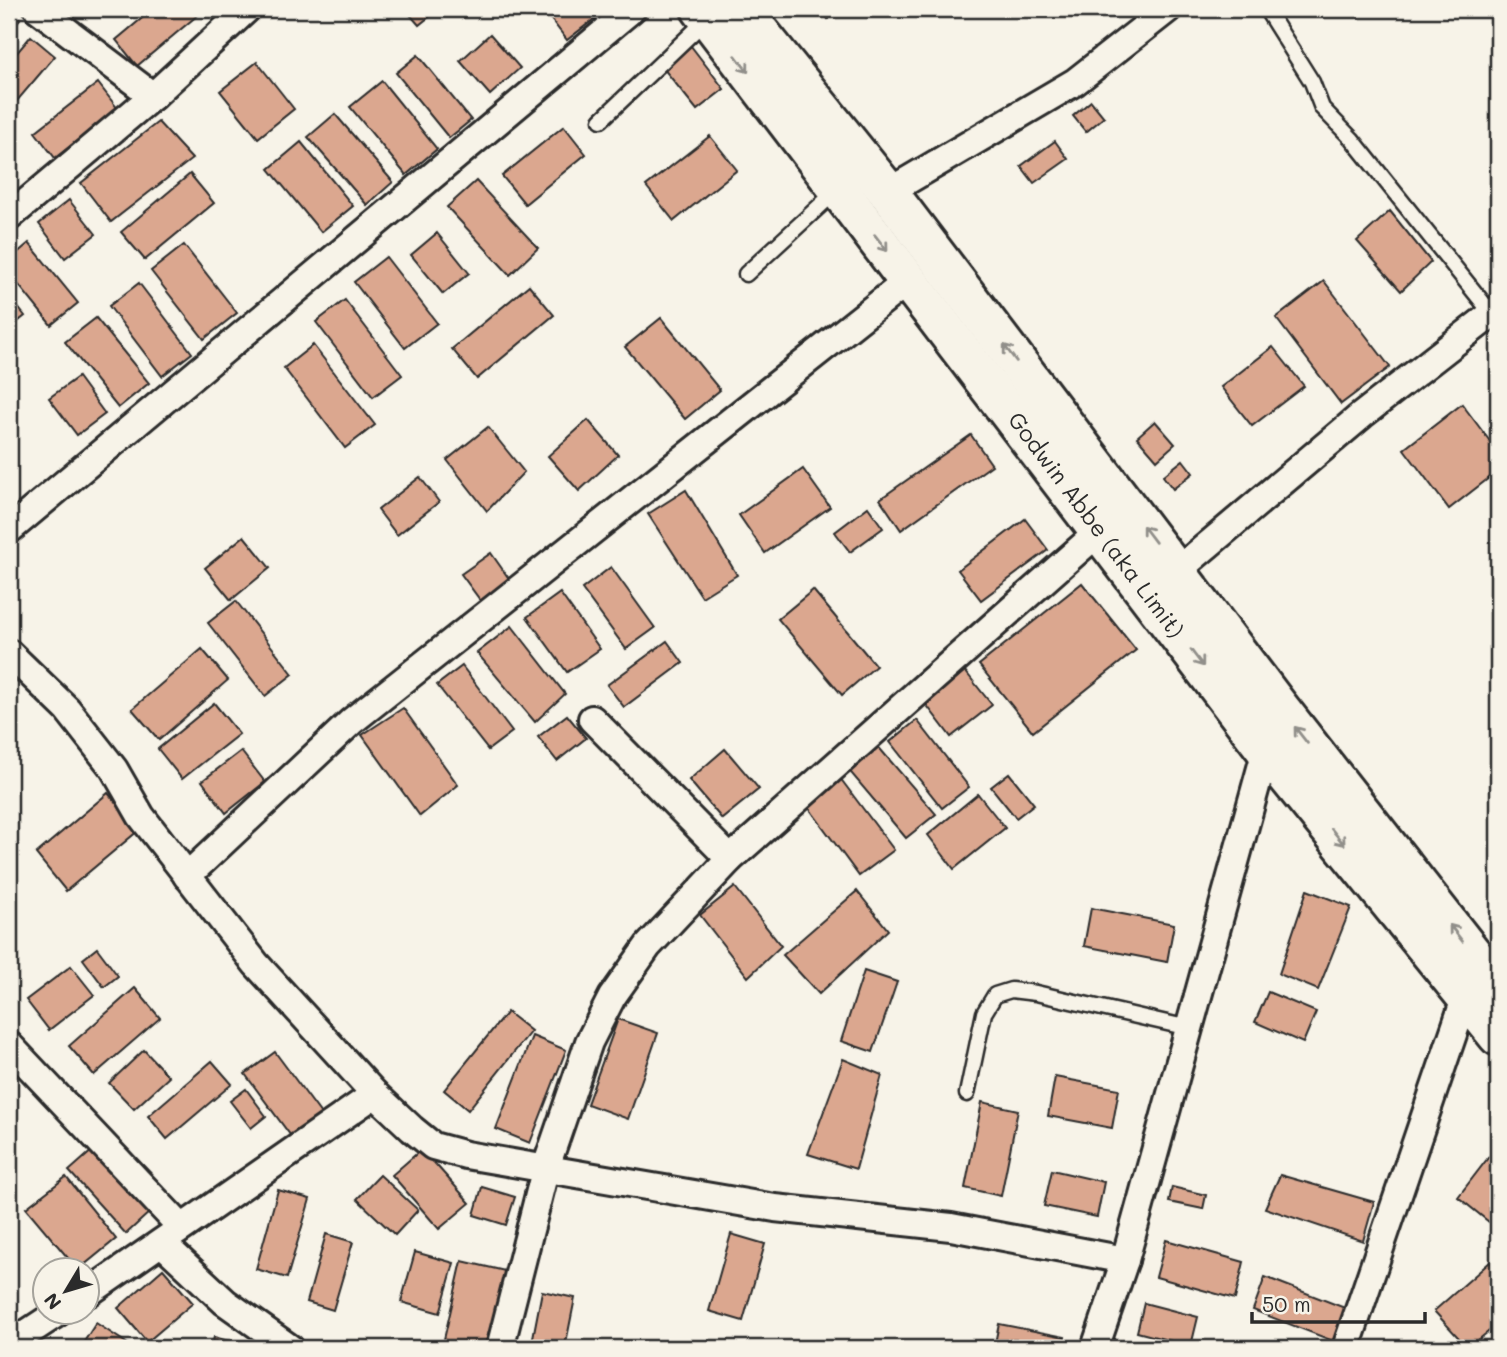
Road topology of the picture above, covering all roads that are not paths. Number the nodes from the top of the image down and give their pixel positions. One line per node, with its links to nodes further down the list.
1 (38, 9): 7 (street)
2 (247, 9): 7 (street)
3 (632, 9): 14 (street)
4 (1168, 9): 9 (street)
5 (1266, 9): 13 (lane)
6 (727, 11): 8 (lane); 9 (street, Godwin Abbe (aka Limit))
7 (153, 96): 10 (street)
8 (601, 120)
9 (859, 179): 11 (lane); 12 (street, Godwin Abbe (aka Limit), one-way to 12); 16 (street, Godwin Abbe (aka Limit), one-way to 9)
10 (9, 217)
11 (746, 274)
12 (909, 280): 15 (street, Godwin Abbe (aka Limit)); 22 (street)
13 (1495, 312): 16 (street)
14 (9, 530)
15 (1101, 530): 19 (street, Godwin Abbe (aka Limit), one-way to 19); 21 (street)
16 (1177, 571): 20 (street, Godwin Abbe (aka Limit), one-way to 16)
17 (9, 653): 22 (street)
18 (592, 719): 21 (street)
19 (1266, 750): 20 (street, Godwin Abbe (aka Limit)); 24 (street)
20 (1322, 789): 23 (street, Godwin Abbe (aka Limit))
21 (730, 859): 29 (street)
22 (187, 876): 27 (street)
23 (1482, 991): 25 (street, Godwin Abbe (aka Limit)); 38 (street)
24 (1189, 1028): 28 (lane); 31 (street)
25 (1498, 1036)
26 (9, 1045): 30 (street)
27 (375, 1094): 29 (street); 30 (street)
28 (967, 1094)
29 (546, 1167): 31 (street); 36 (street)
30 (171, 1235): 32 (street); 35 (street)
31 (1125, 1260): 37 (street)
32 (102, 1283)
33 (38, 1326): 34 (street)
34 (9, 1345)
35 (290, 1348)
36 (500, 1348)
37 (1095, 1348)
38 (1346, 1348)

